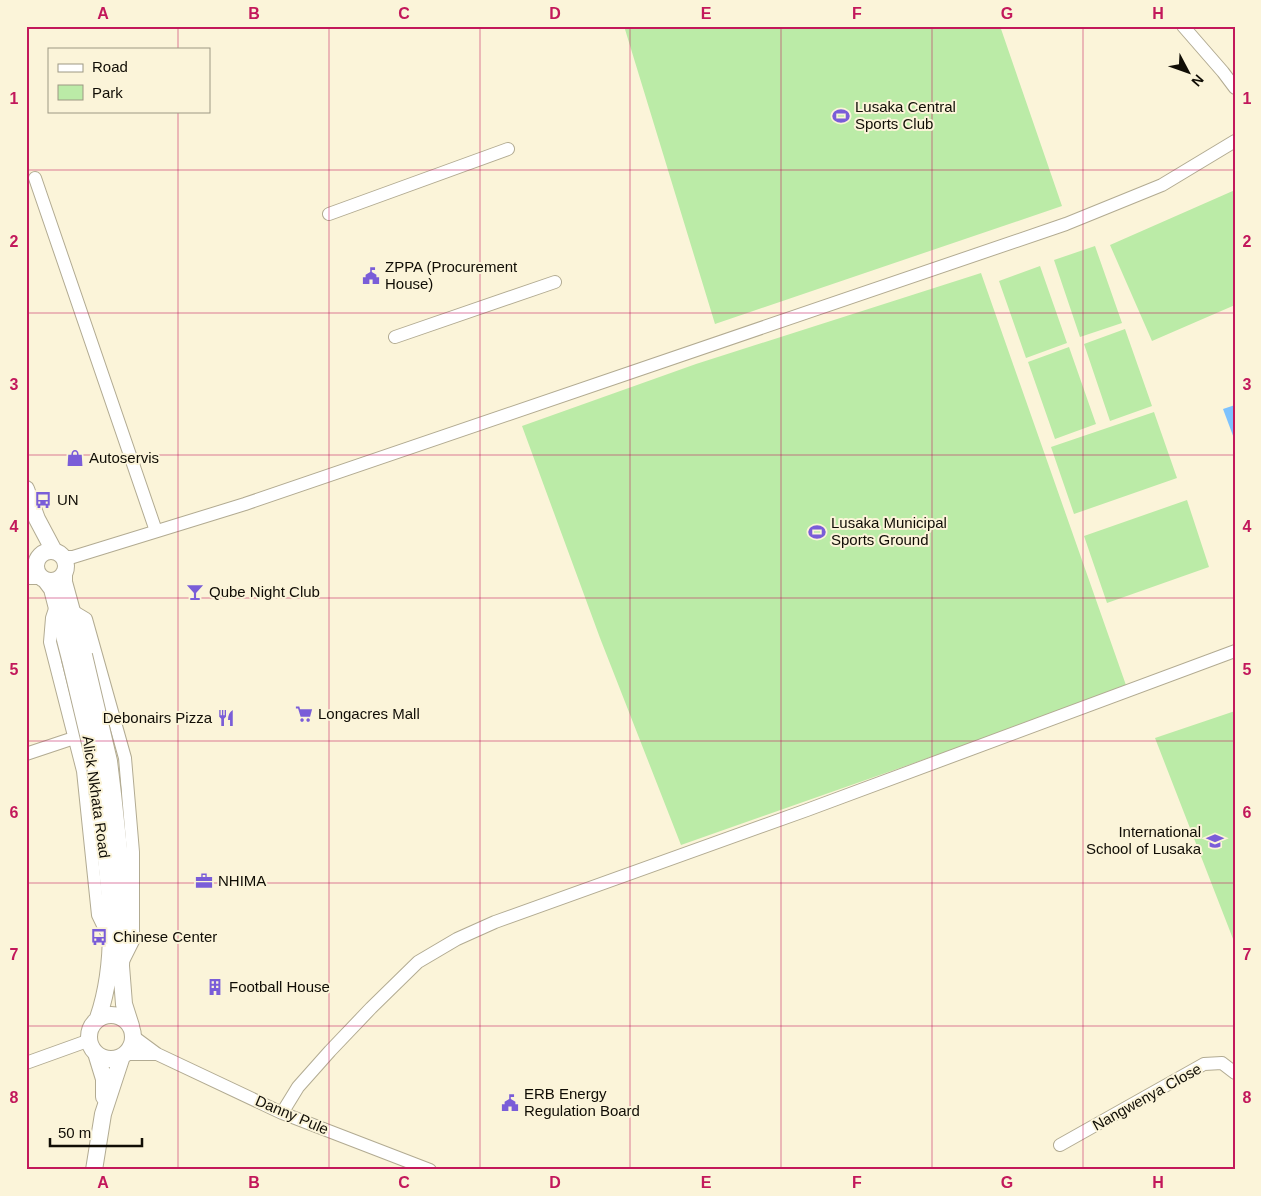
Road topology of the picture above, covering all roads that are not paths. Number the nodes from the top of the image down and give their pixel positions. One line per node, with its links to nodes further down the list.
1 (1183, 26): 2 (street)
2 (1235, 88)
3 (1235, 141): 11 (street)
4 (508, 149): 6 (street)
5 (35, 178): 11 (street)
6 (329, 214)
7 (554, 282): 8 (street)
8 (395, 337)
9 (26, 489): 10 (main road, Alick Nkhata Road)
10 (37, 518): 12 (main road, Alick Nkhata Road); 13 (main road, Alick Nkhata Road)
11 (156, 531): 12 (street)
12 (64, 561): 13 (main road); 13 (main road); 14 (main road, Alick Nkhata Road)
13 (36, 571): 14 (main road, Alick Nkhata Road)
14 (64, 608): 16 (street, Alick Nkhata Road); 17 (street); 19 (main road, Alick Nkhata Road, bridge)
15 (1235, 651): 29 (street)
16 (116, 726): 17 (street); 21 (street, Alick Nkhata Road)
17 (75, 737): 18 (street); 20 (street)
18 (26, 754)
19 (106, 795): 20 (main road, Alick Nkhata Road); 21 (main road, Alick Nkhata Road)
20 (110, 940): 22 (main road, Alick Nkhata Road)
21 (121, 966): 23 (main road, Alick Nkhata Road)
22 (98, 1018): 23 (main road); 24 (main road)
23 (132, 1032): 25 (street, Danny Pule); 26 (main road)
24 (93, 1046): 26 (main road); 27 (street); 30 (main road)
25 (157, 1054): 26 (street, Danny Pule); 29 (street, Danny Pule)
26 (124, 1055): 30 (main road)
27 (26, 1064)
28 (1235, 1073): 31 (street, Nangwenya Close)
29 (282, 1112): 33 (street, Danny Pule)
30 (103, 1114): 32 (main road)
31 (1060, 1144)
32 (94, 1170)
33 (430, 1170)

